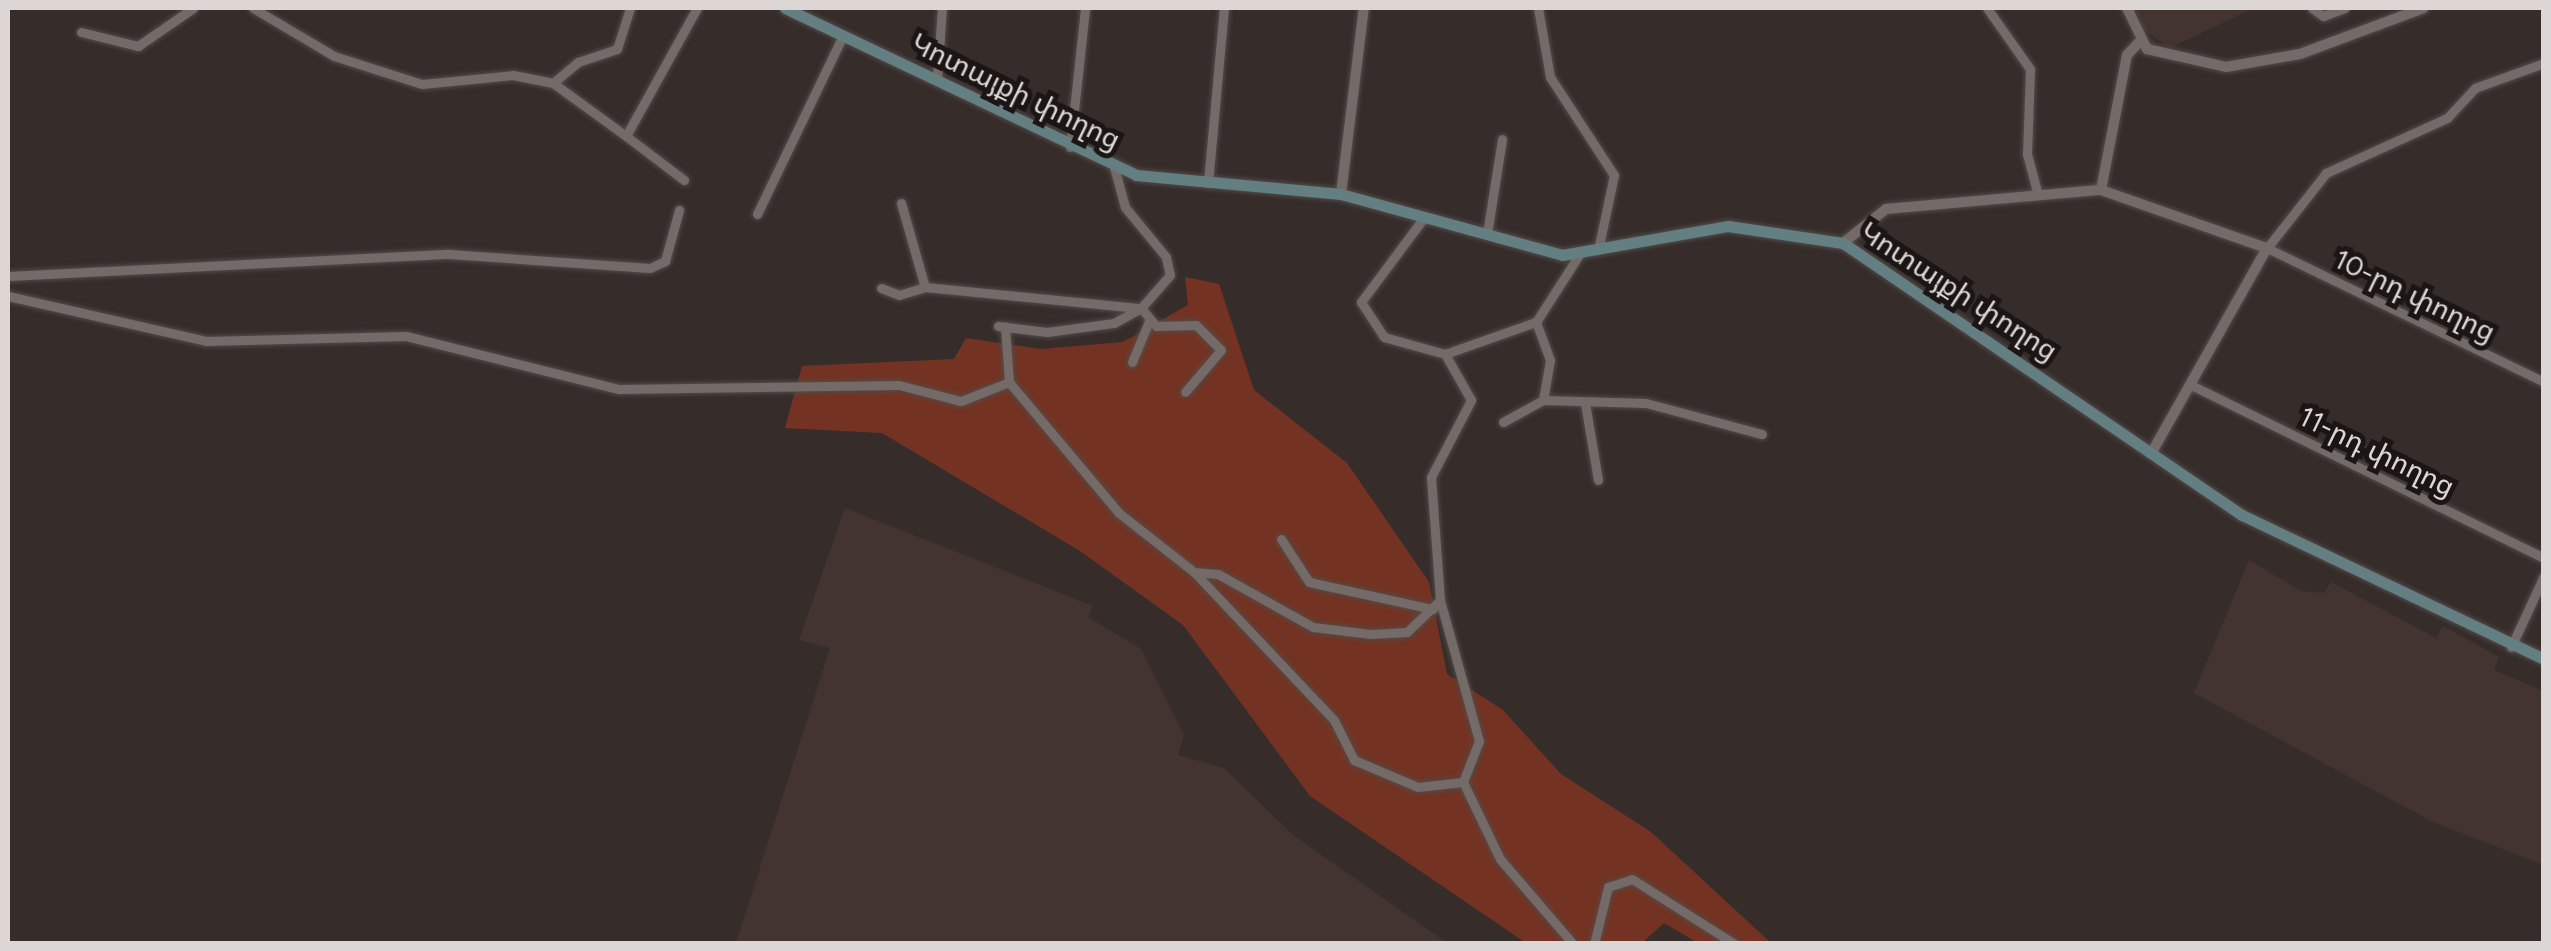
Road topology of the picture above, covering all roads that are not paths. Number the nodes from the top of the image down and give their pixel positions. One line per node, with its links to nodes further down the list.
1 (193, 8): 16 (street)
2 (253, 8): 21 (street)
3 (630, 8): 21 (street)
4 (697, 8): 22 (street)
5 (785, 8): 17 (main road, Կոտայքի փողոց)
6 (942, 8): 20 (street)
7 (1085, 8): 24 (street)
8 (1224, 8): 27 (street)
9 (1364, 8): 30 (street)
10 (1538, 8): 38 (street)
11 (1987, 8): 29 (street)
12 (2127, 8): 18 (street)
13 (2312, 8): 14 (street)
14 (2345, 8)
15 (2424, 8): 18 (street)
16 (81, 32)
17 (844, 35): 20 (main road, Կոտայքի փողոց); 33 (street)
18 (2139, 42): 28 (street)
19 (2544, 63): 37 (street)
20 (937, 78): 24 (main road, Կոտայքի փողոց)
21 (553, 83): 22 (street)
22 (626, 136): 26 (street)
23 (1502, 139): 35 (street)
24 (1070, 147): 25 (main road, Կոտայքի փողոց)
25 (1114, 167): 27 (main road, Կոտայքի փողոց); 44 (street)
26 (684, 180)
27 (1208, 183): 30 (main road, Կոտայքի փողոց)
28 (2101, 190): 29 (street); 37 (street)
29 (2037, 192): 36 (street)
30 (1342, 194): 34 (main road, Կոտայքի փողոց)
31 (901, 203): 41 (street)
32 (680, 210): 40 (street)
33 (757, 214)
34 (1424, 216): 35 (main road, Կոտայքի փողոց); 47 (street)
35 (1488, 234): 39 (main road, Կոտայքի փողոց)
36 (1844, 243): 38 (main road, Կոտայքի փողոց); 57 (main road, Կոտայքի փողոց)
37 (2267, 248): 50 (street, 10-րդ փողոց); 51 (street)
38 (1597, 253): 39 (main road, Կոտայքի փողոց)
39 (1579, 256): 46 (street)
40 (8, 276)
41 (925, 287): 42 (street); 44 (street)
42 (881, 288)
43 (8, 296): 49 (street)
44 (1141, 308): 45 (street); 49 (street)
45 (1150, 321): 48 (street); 52 (street)
46 (1536, 322): 47 (street); 53 (street)
47 (1446, 354): 63 (street)
48 (1132, 362)
49 (1008, 382): 61 (street)
50 (2544, 382)
51 (2191, 384): 57 (street); 60 (street, 11-րդ փողոց)
52 (1185, 392)
53 (1543, 400): 54 (street); 55 (street)
54 (1585, 403): 56 (street); 58 (street)
55 (1503, 422)
56 (1762, 434)
57 (2152, 452): 64 (main road, Կոտայքի փողոց)
58 (1598, 480)
59 (1281, 539): 63 (street)
60 (2544, 558)
61 (1194, 572): 63 (street); 66 (street)
62 (2544, 576): 64 (street)
63 (1436, 604): 66 (street)
64 (2511, 647): 65 (main road, Կոտայքի փողոց)
65 (2544, 658)
66 (1463, 782): 67 (street)
67 (1572, 944)
68 (1594, 944): 69 (street)
69 (1735, 944)

